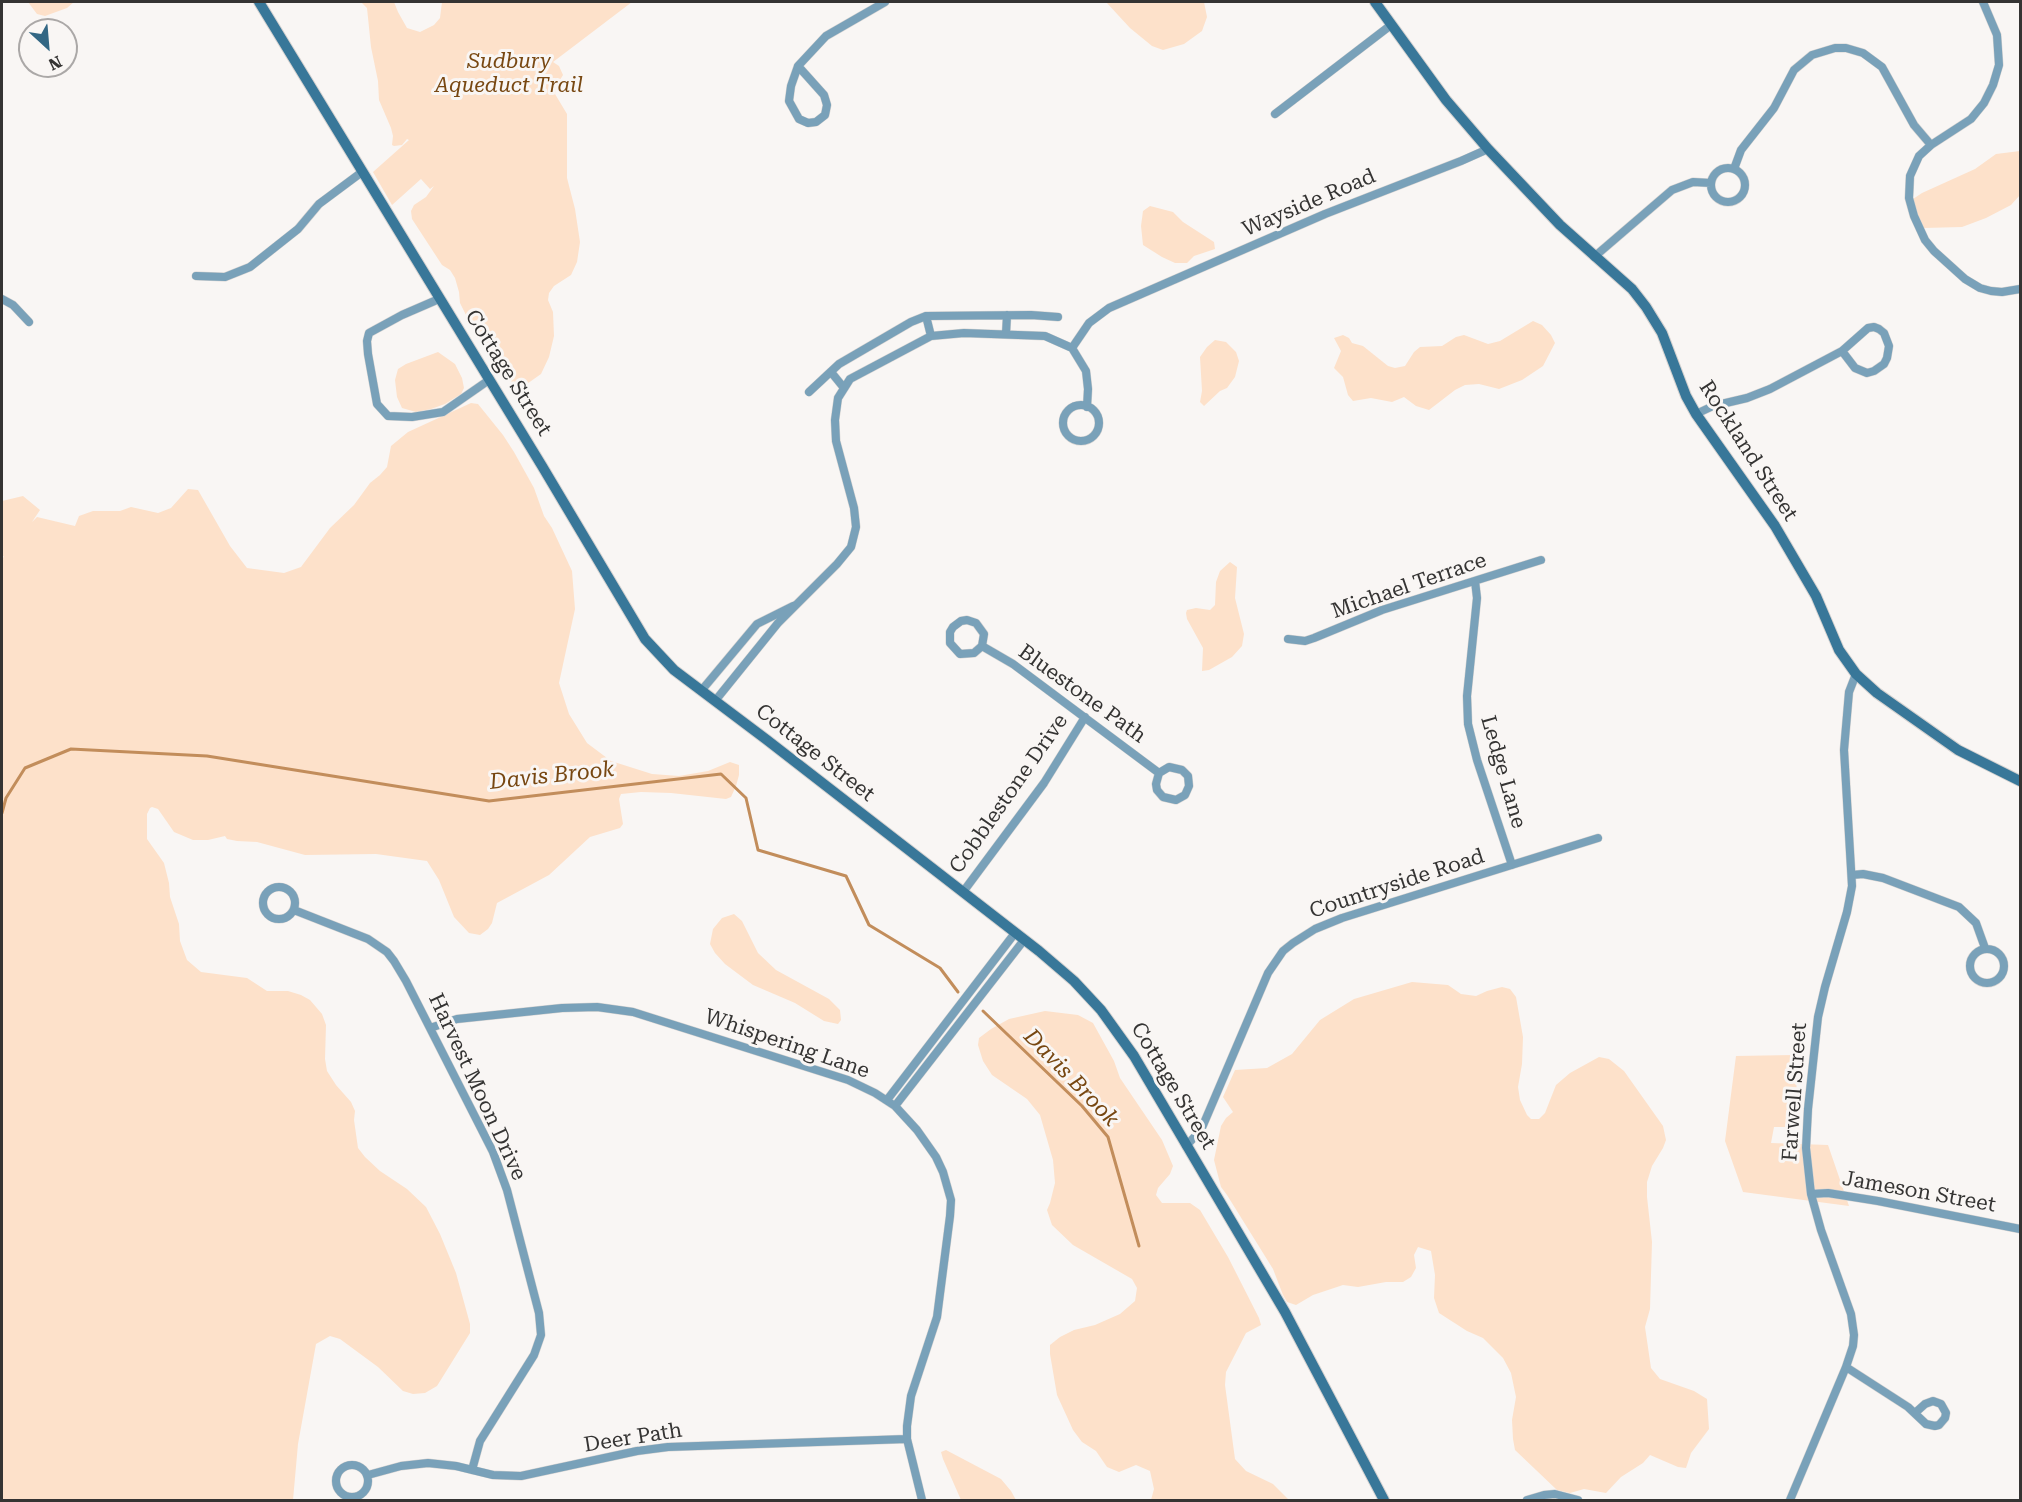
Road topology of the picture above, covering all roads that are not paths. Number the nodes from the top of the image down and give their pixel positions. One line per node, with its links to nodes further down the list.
1 (259, 2): 11 (street, Cottage Street)
2 (885, 2): 6 (street)
3 (1375, 2): 5 (street, Rockland Street)
4 (1983, 2): 8 (street)
5 (1391, 25): 7 (street); 9 (street, Rockland Street)
6 (798, 66): 6 (street)
7 (1275, 114)
8 (1931, 145): 10 (street); 15 (street)
9 (1488, 149): 13 (street, Rockland Street); 24 (street, Wayside Road)
10 (1734, 169): 12 (street); 12 (street)
11 (362, 172): 14 (street); 17 (street, Cottage Street)
12 (1711, 183): 13 (street)
13 (1594, 256): 31 (street, Rockland Street)
14 (196, 276)
15 (2020, 289)
16 (2, 299): 21 (street)
17 (439, 299): 27 (street, Cottage Street); 27 (street)
18 (1007, 315): 19 (street); 20 (street); 22 (street)
19 (926, 316): 23 (street); 26 (street)
20 (1058, 317)
21 (29, 322)
22 (1006, 334): 23 (street); 24 (street)
23 (931, 336): 28 (street)
24 (1072, 348): 30 (street)
25 (1842, 351): 25 (street); 31 (street)
26 (831, 372): 28 (street); 29 (street)
27 (489, 380): 38 (street, Cottage Street)
28 (844, 388): 34 (street)
29 (809, 392)
30 (1087, 407): 30 (street)
31 (1696, 414): 37 (street, Rockland Street)
32 (1541, 560): 33 (street, Michael Terrace)
33 (1475, 581): 35 (street, Michael Terrace); 44 (street, Ledge Lane)
34 (796, 605): 38 (street); 39 (street)
35 (1288, 639)
36 (982, 646): 36 (street); 40 (street, Bluestone Path)
37 (1856, 674): 42 (street, Rockland Street); 45 (street, Farwell Street)
38 (701, 691): 39 (street, Cottage Street)
39 (715, 701): 46 (street, Cottage Street)
40 (1085, 717): 41 (street, Bluestone Path); 46 (street, Cobblestone Drive)
41 (1159, 773): 41 (street)
42 (2020, 781)
43 (1598, 838): 44 (street, Countryside Road)
44 (1512, 865): 53 (street, Countryside Road)
45 (1852, 875): 49 (street); 54 (street, Farwell Street)
46 (963, 892): 48 (street, Cottage Street)
47 (294, 910): 47 (street, Harvest Moon Drive); 50 (street, Harvest Moon Drive)
48 (1020, 937): 51 (street); 52 (street); 53 (street, Cottage Street)
49 (1985, 948): 49 (street)
50 (430, 1028): 51 (street, Whispering Lane); 59 (street, Harvest Moon Drive)
51 (887, 1100): 52 (street, Whispering Lane)
52 (895, 1106): 58 (street, Whispering Lane)
53 (1186, 1146): 62 (street, Cottage Street)
54 (1811, 1194): 55 (street, Jameson Street); 56 (street, Farwell Street)
55 (2020, 1229)
56 (1846, 1367): 57 (street); 65 (street, Farwell Street)
57 (1915, 1413): 57 (street)
58 (907, 1439): 59 (street, Deer Path); 61 (street, Whispering Lane)
59 (472, 1470): 60 (street, Deer Path)
60 (368, 1475): 60 (street)
61 (922, 1500)
62 (1384, 1500)
63 (1527, 1500): 64 (street)
64 (1578, 1500)
65 (1790, 1500)

